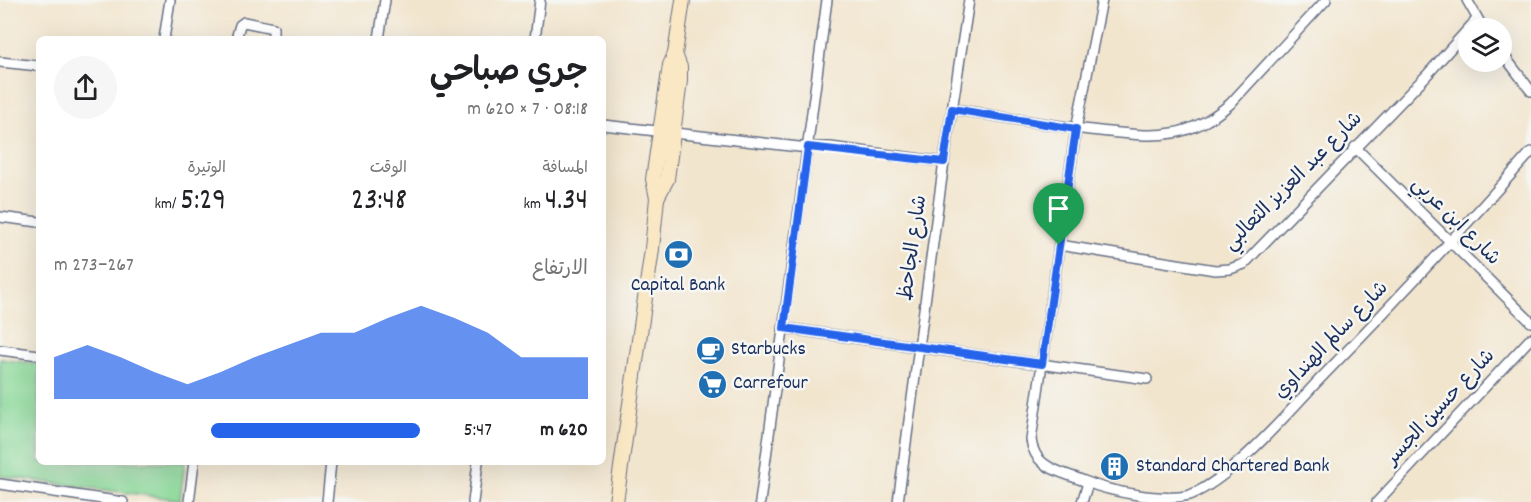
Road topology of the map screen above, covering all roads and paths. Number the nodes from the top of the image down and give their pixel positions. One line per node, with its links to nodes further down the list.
1 (170, 0): 11 (street)
2 (385, 0): 14 (street)
3 (540, 0): 15 (street)
4 (684, 0): 17 (street)
5 (827, 0): 27 (street)
6 (969, 0): 22 (street, شارع الجاحظ)
7 (1102, 0): 25 (street, شارع سالم الهنداوي)
8 (1326, 0): 25 (street)
9 (1467, 0): 10 (street)
10 (1476, 18)
11 (164, 36)
12 (237, 36): 13 (street)
13 (273, 36)
14 (380, 36)
15 (535, 36)
16 (1458, 40): 28 (street, شارع عبد العزيز الثعالبي)
17 (675, 54): 24 (street); 26 (street)
18 (0, 62): 19 (street)
19 (36, 66)
20 (1512, 66): 21 (street)
21 (1531, 91)
22 (952, 109): 25 (street); 30 (street, شارع الجاحظ)
23 (606, 125): 24 (street)
24 (659, 129): 26 (street); 31 (street)
25 (1076, 129): 35 (street, شارع سالم الهنداوي)
26 (673, 132): 27 (street); 31 (street)
27 (808, 147): 30 (street); 37 (street)
28 (1355, 147): 34 (street, شارع ابن عربي); 35 (street, شارع عبد العزيز الثعالبي)
29 (1531, 152): 34 (street, شارع سالم الهنداوي)
30 (944, 162): 39 (street, شارع الجاحظ)
31 (657, 198): 54 (street)
32 (0, 217): 33 (street)
33 (36, 222)
34 (1450, 243): 36 (street, شارع ابن عربي); 49 (street, شارع سالم الهنداوي)
35 (1059, 245): 42 (street, شارع سالم الهنداوي)
36 (1531, 322)
37 (784, 328): 39 (street); 55 (street)
38 (1531, 338): 58 (street, شارع حسين الجسر)
39 (919, 346): 42 (street); 56 (street, شارع الجاحظ)
40 (0, 350): 41 (street)
41 (36, 355)
42 (1042, 364): 43 (street); 47 (street, شارع سالم الهنداوي)
43 (1147, 379)
44 (194, 465): 51 (street)
45 (331, 465): 52 (street)
46 (478, 465): 53 (street)
47 (1088, 483): 49 (street, شارع سالم الهنداوي); 57 (street)
48 (0, 484): 50 (street)
49 (1126, 498)
50 (123, 502)
51 (189, 502)
52 (327, 502)
53 (472, 502)
54 (616, 502)
55 (760, 502)
56 (897, 502)
57 (1082, 502)
58 (1377, 502)

